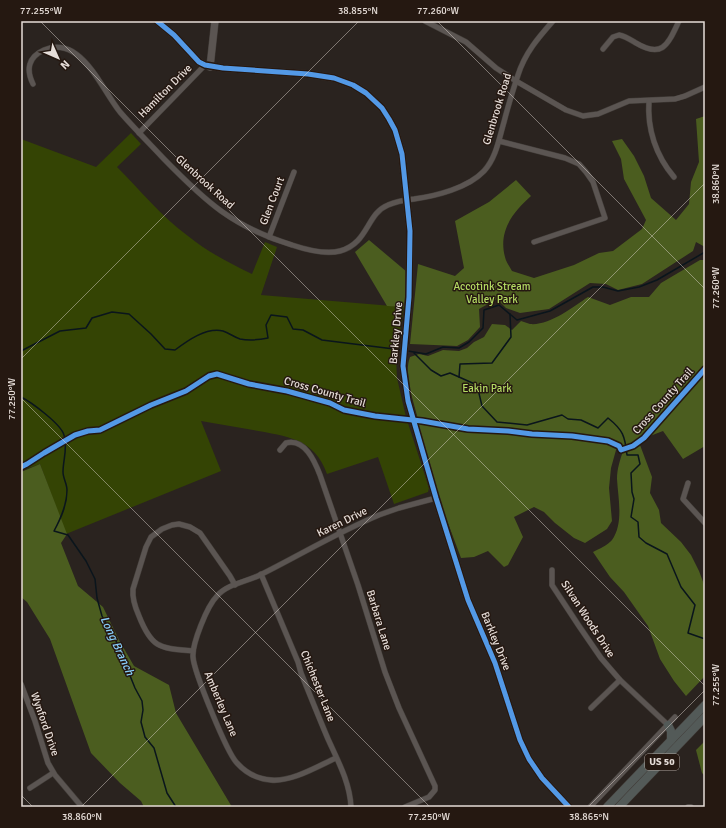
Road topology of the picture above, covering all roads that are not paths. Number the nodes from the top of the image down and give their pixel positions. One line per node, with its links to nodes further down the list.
1 (157, 21): 7 (street)
2 (215, 21): 7 (street, Hamilton Drive)
3 (424, 21): 8 (street)
4 (553, 21): 8 (street, Glenbrook Road)
5 (679, 21): 6 (street)
6 (603, 49)
7 (207, 66): 12 (street, Hamilton Drive); 16 (street, Barkley Drive)
8 (516, 81): 11 (street); 13 (street, Glenbrook Road)
9 (33, 84): 12 (street, Glenbrook Road)
10 (705, 87): 11 (street)
11 (649, 101): 15 (street)
12 (139, 133): 17 (street, Glenbrook Road)
13 (499, 141): 16 (street, Glenbrook Road); 18 (street)
14 (294, 172): 17 (street, Glen Court)
15 (674, 177)
16 (407, 200): 17 (street, Glenbrook Road); 21 (street, Barkley Drive)
17 (269, 237)
18 (534, 242)
19 (280, 450): 23 (street, Barbara Lane)
20 (688, 483): 22 (street)
21 (436, 498): 23 (street, Karen Drive); 42 (street, Barkley Drive)
22 (705, 523)
23 (340, 533): 25 (street, Karen Drive); 41 (street, Barbara Lane)
24 (552, 570): 28 (street, Silvan Woods Drive)
25 (261, 574): 26 (street, Amberley Lane); 36 (street, Chichester Lane)
26 (235, 585): 27 (street, Amberley Lane); 27 (street)
27 (193, 651): 36 (street, Amberley Lane)
28 (620, 680): 31 (street); 34 (street, Silvan Woods Drive)
29 (21, 684): 37 (street, Wynford Drive)
30 (705, 705): 35 (main road, US 50)
31 (591, 708)
32 (675, 717): 34 (street)
33 (705, 717): 45 (main road, US 50)
34 (668, 725): 35 (main road); 43 (street)
35 (672, 740): 44 (main road, US 50)
36 (336, 758): 40 (street, Chichester Lane)
37 (53, 773): 38 (street); 39 (street, Wynford Drive)
38 (30, 788)
39 (82, 807)
40 (351, 807)
41 (405, 807)
42 (569, 807)
43 (590, 807)
44 (607, 807)
45 (619, 807)

